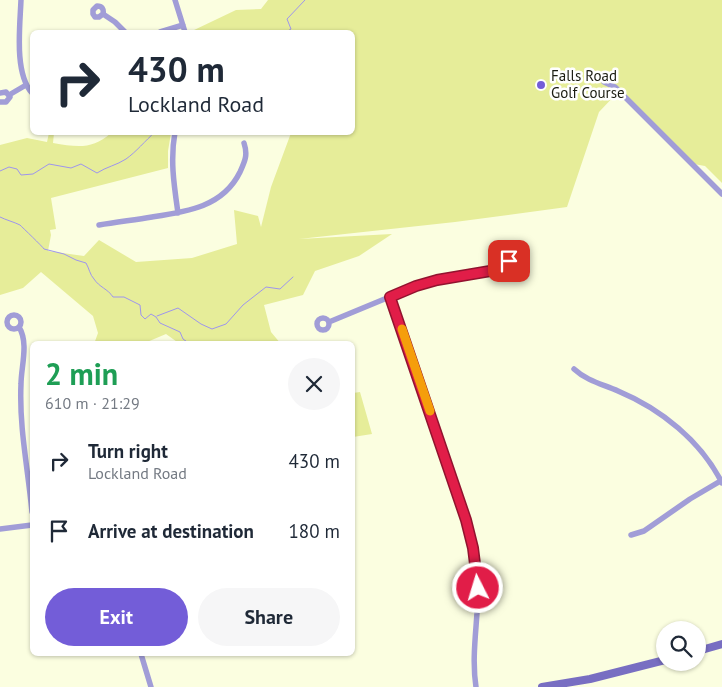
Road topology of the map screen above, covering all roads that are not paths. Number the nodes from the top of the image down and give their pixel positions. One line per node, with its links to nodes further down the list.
1 (21, 0): 9 (street)
2 (175, 0): 4 (street)
3 (103, 14): 5 (street)
4 (183, 25): 6 (street); 7 (street)
5 (123, 30)
6 (167, 30)
7 (184, 30)
8 (604, 82): 16 (street)
9 (26, 85): 10 (street); 12 (street)
10 (30, 90)
11 (0, 94): 12 (street)
12 (9, 95): 13 (street)
13 (0, 102)
14 (174, 135): 17 (street)
15 (244, 143): 17 (street)
16 (722, 194)
17 (178, 213): 18 (street)
18 (99, 225)
19 (502, 269): 20 (street)
20 (390, 297): 21 (street); 34 (street)
21 (329, 322)
22 (19, 327): 25 (street)
23 (574, 369): 24 (street)
24 (722, 481): 28 (street)
25 (30, 497)
26 (30, 526): 27 (street)
27 (0, 528)
28 (631, 535)
29 (722, 644): 30 (main road)
30 (706, 649)
31 (143, 656): 33 (street)
32 (656, 662): 35 (main road)
33 (151, 687)
34 (476, 687)
35 (542, 687)

